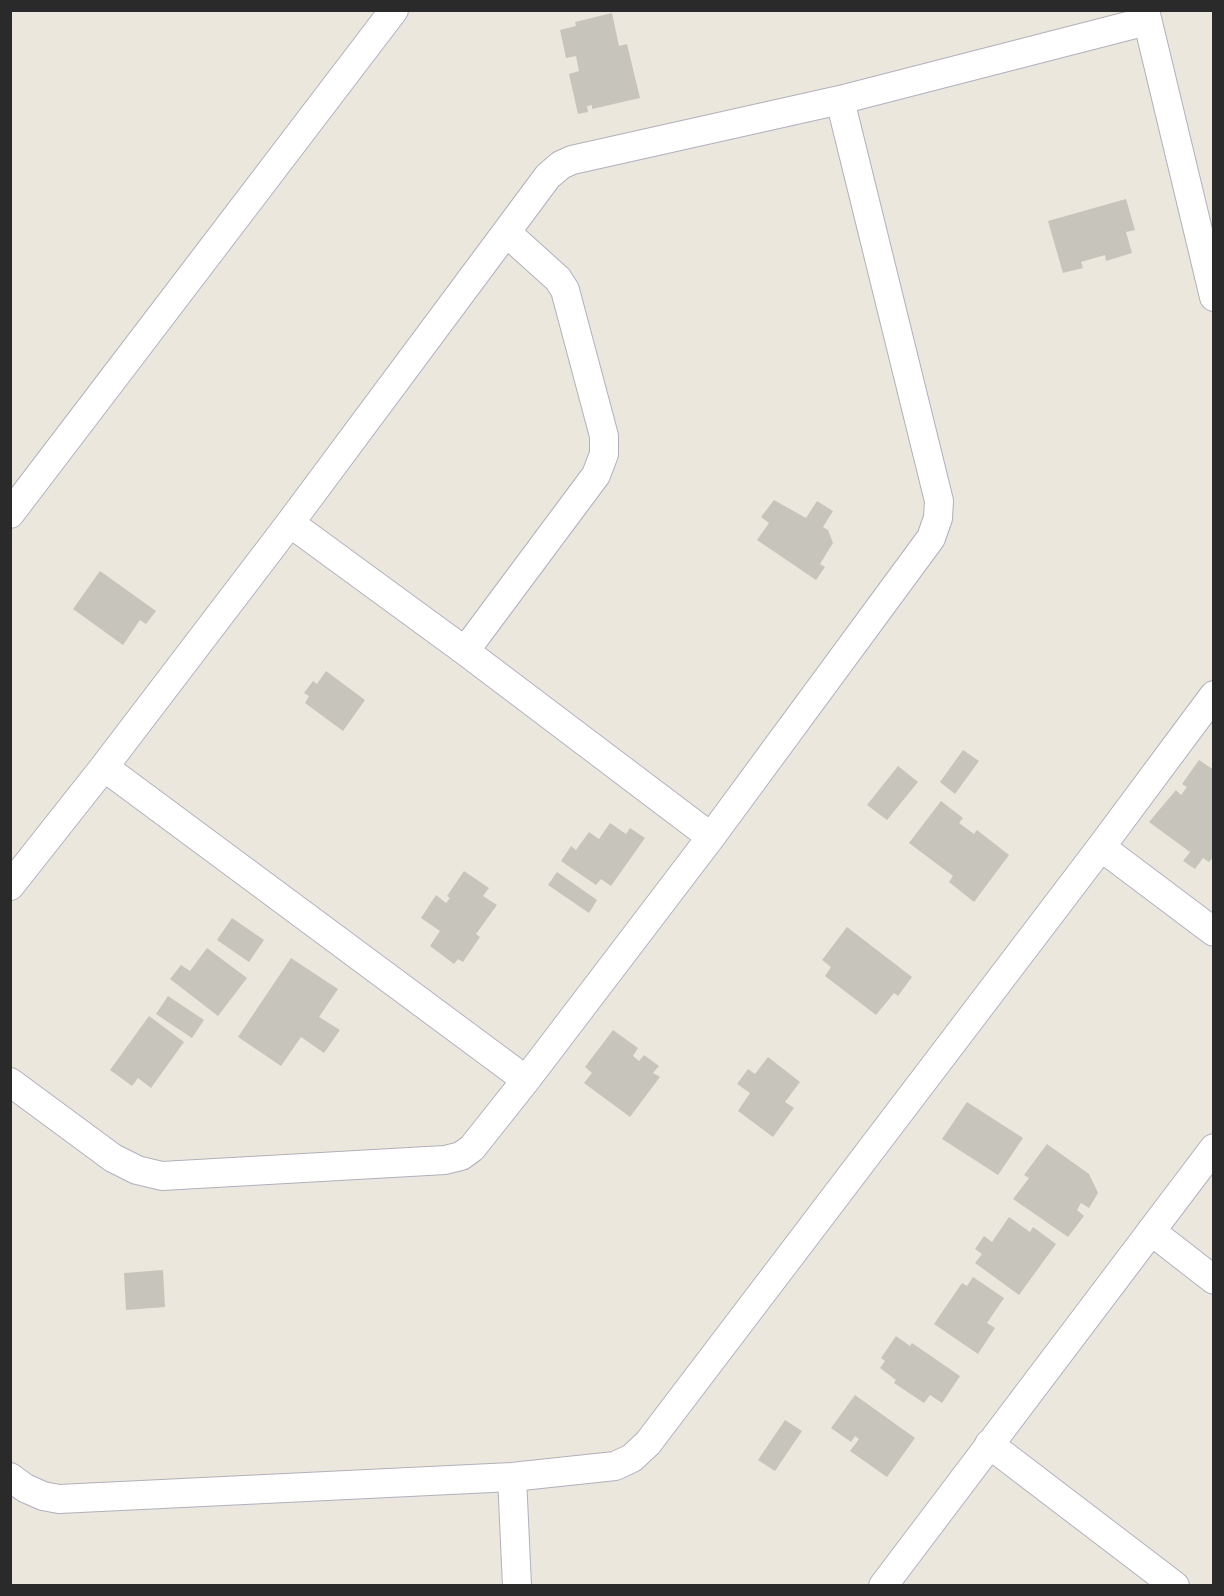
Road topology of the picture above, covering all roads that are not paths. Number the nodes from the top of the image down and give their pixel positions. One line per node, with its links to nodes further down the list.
1 (394, 10): 6 (street)
2 (1146, 16): 3 (street); 5 (street)
3 (840, 100): 4 (street); 11 (street)
4 (507, 233): 7 (street); 8 (street)
5 (1214, 297)
6 (10, 514)
7 (290, 523): 8 (street); 10 (street)
8 (465, 651): 11 (street)
9 (1214, 695): 12 (street)
10 (104, 767): 13 (street); 15 (street)
11 (711, 837): 15 (street)
12 (1101, 847): 14 (street); 22 (street)
13 (10, 886)
14 (1214, 932)
15 (526, 1080): 16 (street)
16 (10, 1082)
17 (1214, 1148): 18 (street)
18 (1151, 1231): 19 (street); 20 (street)
19 (1214, 1280)
20 (989, 1444): 24 (street); 25 (street)
21 (10, 1477): 22 (street)
22 (512, 1477): 23 (street)
23 (517, 1586)
24 (883, 1586)
25 (1175, 1586)

